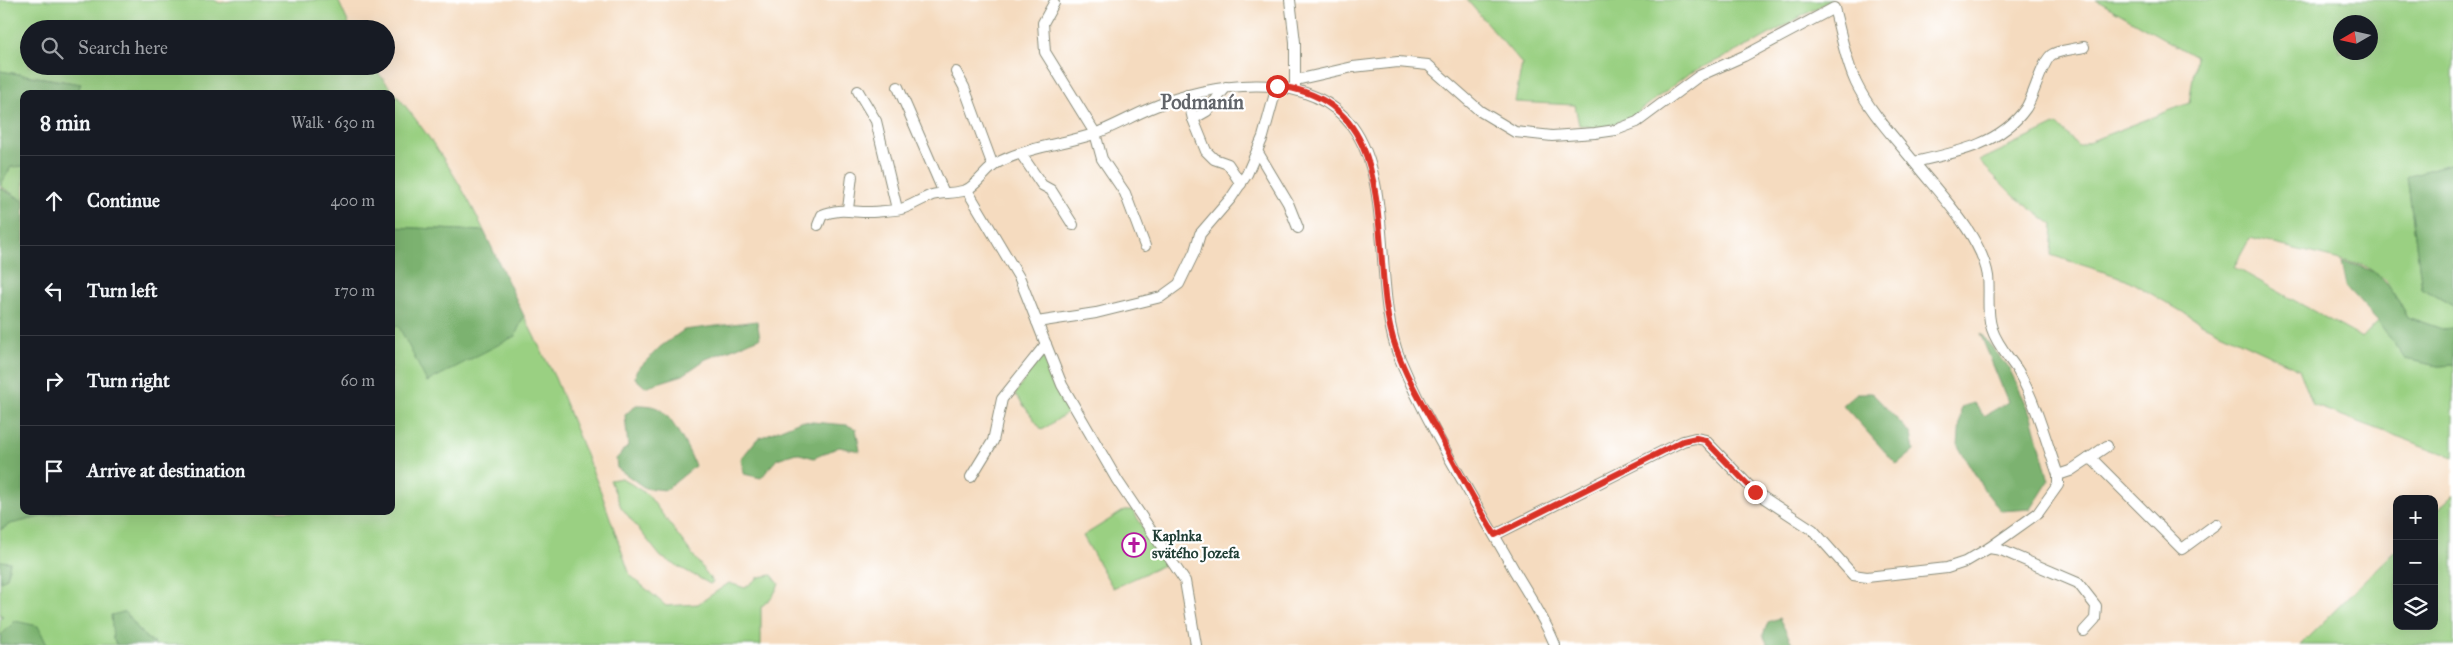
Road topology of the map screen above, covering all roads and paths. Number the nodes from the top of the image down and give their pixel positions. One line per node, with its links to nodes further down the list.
1 (1290, 0): 5 (street)
2 (1054, 2): 12 (street)
3 (2084, 47): 15 (street)
4 (956, 72): 16 (street)
5 (1295, 85): 6 (street); 15 (street); 34 (street)
6 (1277, 86): 8 (street); 13 (street)
7 (898, 87): 20 (street)
8 (1226, 87): 10 (street); 11 (street)
9 (858, 91): 22 (street)
10 (1187, 95): 11 (street); 12 (street)
11 (1193, 119): 18 (street)
12 (1096, 133): 14 (street); 26 (street)
13 (1257, 151): 18 (street); 25 (street)
14 (1021, 154): 16 (street); 24 (street)
15 (1914, 162): 31 (street)
16 (994, 166): 19 (street)
17 (852, 176): 21 (street)
18 (1241, 184): 27 (street)
19 (967, 190): 20 (street); 27 (street)
20 (944, 193): 22 (street)
21 (848, 209): 22 (street); 23 (street)
22 (897, 209)
23 (818, 225)
24 (1073, 225)
25 (1298, 228)
26 (1145, 246)
27 (1037, 322): 28 (street)
28 (1046, 344): 32 (street); 38 (street)
29 (2108, 446): 30 (street)
30 (2088, 459): 31 (street); 33 (street)
31 (2058, 475): 35 (street)
32 (971, 476)
33 (2216, 524)
34 (1495, 535): 35 (street); 37 (street)
35 (1989, 548): 36 (street)
36 (2084, 631)
37 (1552, 644)
38 (1196, 645)

